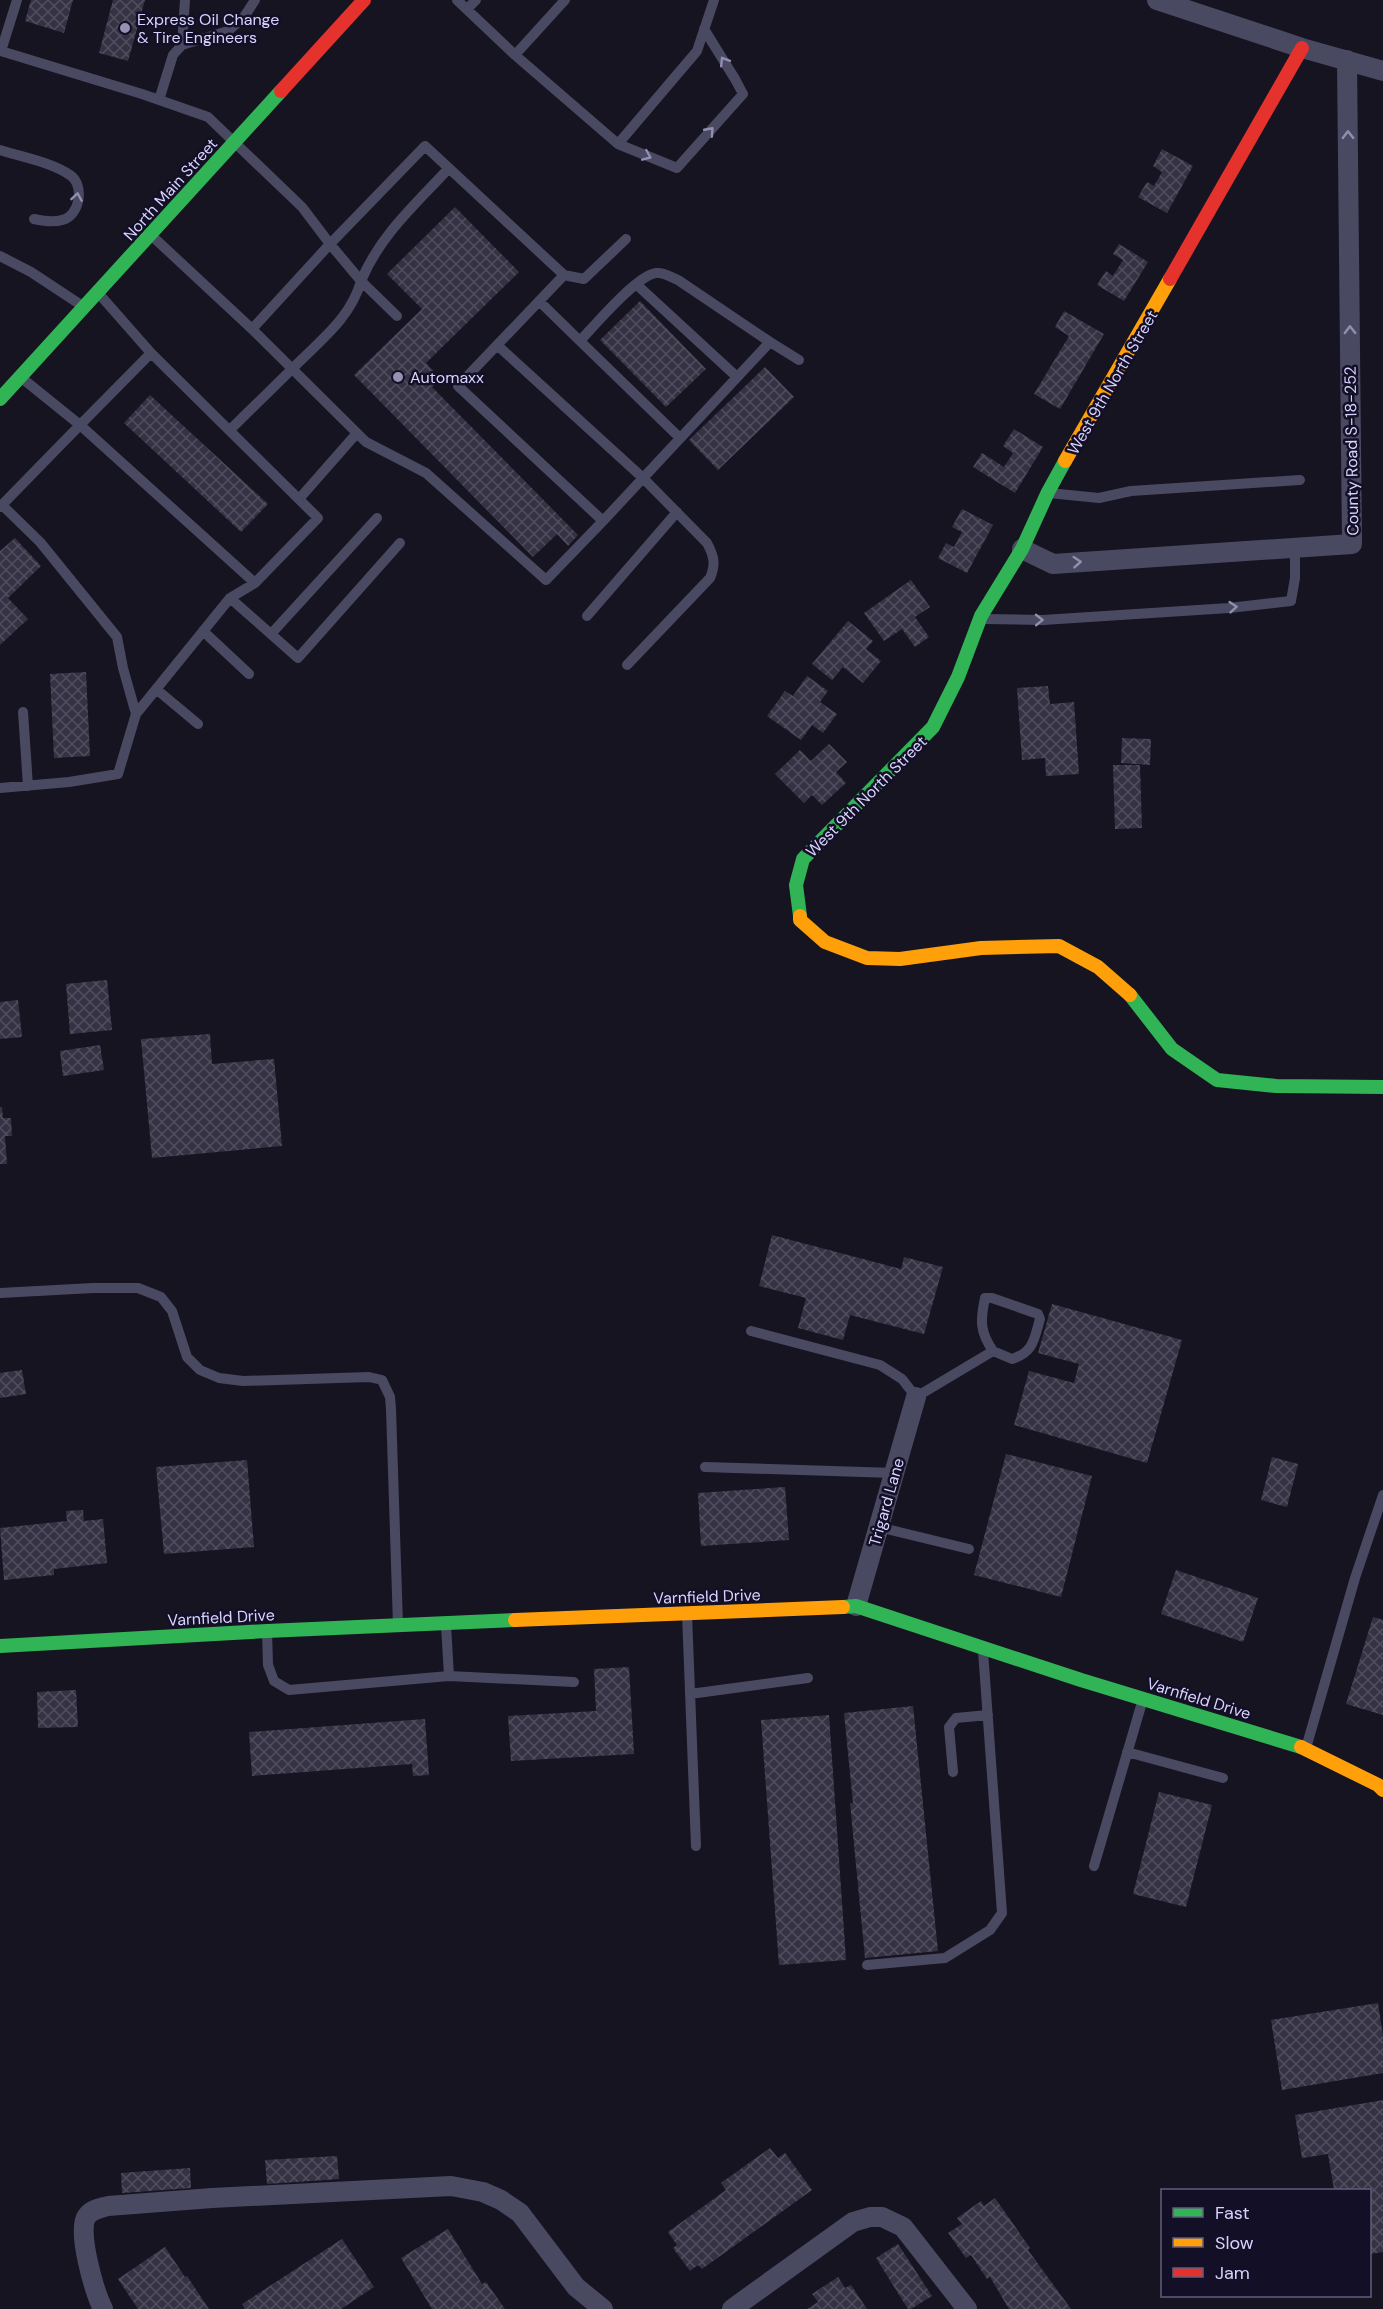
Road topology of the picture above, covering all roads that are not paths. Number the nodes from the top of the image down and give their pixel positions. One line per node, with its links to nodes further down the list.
1 (17, 0): 14 (lane)
2 (185, 0): 12 (lane)
3 (255, 0): 12 (lane)
4 (364, 0): 19 (street, North Main Street)
5 (457, 0): 10 (lane)
6 (476, 0): 10 (lane)
7 (565, 0): 15 (lane)
8 (714, 0): 11 (lane)
9 (1157, 0): 13 (street)
10 (467, 9): 15 (lane)
11 (704, 29): 20 (lane); 20 (lane, one-way to 11)
12 (182, 45): 18 (lane)
13 (1302, 48): 16 (street); 51 (street, West 9th North Street)
14 (1, 53): 18 (lane)
15 (515, 56): 20 (lane)
16 (1347, 60): 17 (street); 58 (street, County Road S-18-252, one-way to 16)
17 (1383, 71)
18 (159, 100): 19 (lane)
19 (235, 142): 24 (street, North Main Street); 26 (lane)
20 (618, 144)
21 (0, 150): 23 (lane, one-way to 21)
22 (449, 168): 26 (lane); 28 (lane); 29 (lane)
23 (34, 219)
24 (150, 234): 31 (street, North Main Street); 35 (lane)
25 (626, 239): 28 (lane)
26 (330, 244): 29 (lane); 35 (lane)
27 (0, 256): 33 (lane)
28 (564, 275): 32 (lane)
29 (361, 281): 34 (lane); 41 (lane)
30 (636, 284): 36 (lane); 37 (lane); 43 (lane)
31 (98, 293): 33 (street, North Main Street); 39 (lane)
32 (539, 301): 36 (lane); 38 (lane)
33 (84, 307): 42 (street, North Main Street)
34 (397, 316)
35 (252, 329): 41 (lane)
36 (580, 341): 48 (lane)
37 (771, 342): 40 (lane); 43 (lane)
38 (497, 345): 49 (lane); 56 (lane)
39 (151, 353): 45 (lane); 46 (lane)
40 (799, 360)
41 (292, 369): 46 (lane); 47 (lane)
42 (20, 377): 44 (street, North Main Street); 45 (lane)
43 (737, 377): 48 (lane)
44 (0, 399)
45 (80, 425): 53 (lane); 60 (lane)
46 (230, 430): 52 (lane)
47 (357, 433): 52 (lane); 56 (lane)
48 (680, 438): 49 (lane)
49 (643, 478): 54 (lane); 56 (lane)
50 (1300, 480): 51 (lane)
51 (1048, 492): 59 (street, West 9th North Street)
52 (299, 499): 60 (lane)
53 (1, 506): 70 (lane)
54 (677, 512): 62 (lane); 66 (lane)
55 (377, 518): 65 (lane)
56 (603, 521)
57 (400, 543): 65 (lane)
58 (1295, 547): 59 (street, County Road S-18-252, one-way to 58); 63 (lane, one-way to 58)
59 (1022, 549): 63 (street, West 9th North Street)
60 (255, 583): 61 (lane)
61 (230, 597): 64 (lane); 65 (lane)
62 (587, 616)
63 (980, 619): 74 (street, West 9th North Street)
64 (203, 631): 67 (lane); 68 (lane)
65 (272, 634)
66 (627, 665)
67 (249, 674)
68 (156, 688): 70 (lane); 71 (lane)
69 (23, 712): 72 (lane)
70 (136, 714): 72 (lane)
71 (198, 724)
72 (28, 786): 73 (lane)
73 (0, 788)
74 (1383, 1087)
75 (0, 1293): 87 (lane)
76 (751, 1331): 78 (lane)
77 (993, 1352): 77 (lane); 78 (lane)
78 (916, 1397): 80 (street, Trigard Lane)
79 (705, 1467): 80 (lane)
80 (894, 1473): 82 (street, Trigard Lane)
81 (1383, 1495): 97 (lane)
82 (878, 1527): 83 (lane); 84 (street, Trigard Lane)
83 (969, 1549)
84 (856, 1606): 85 (street, Varnfield Drive); 90 (street, Varnfield Drive)
85 (687, 1613): 86 (street, Varnfield Drive); 94 (lane)
86 (446, 1623): 87 (street, Varnfield Drive); 91 (lane)
87 (398, 1625): 88 (street, Varnfield Drive)
88 (267, 1631): 89 (street, Varnfield Drive); 91 (lane)
89 (0, 1646)
90 (983, 1648): 95 (street, Varnfield Drive); 96 (lane)
91 (449, 1676): 93 (lane)
92 (808, 1678): 94 (lane)
93 (574, 1682)
94 (690, 1694): 102 (lane)
95 (1143, 1698): 97 (street, Varnfield Drive); 98 (lane)
96 (988, 1715): 99 (lane); 104 (lane)
97 (1306, 1748): 101 (street, Varnfield Drive)
98 (1127, 1752): 100 (lane); 103 (lane)
99 (953, 1772)
100 (1223, 1778)
101 (1383, 1790)
102 (696, 1846)
103 (1094, 1866)
104 (867, 1965)
105 (103, 2309): 106 (street)
106 (603, 2309)
107 (732, 2309): 108 (street)
108 (967, 2309)

